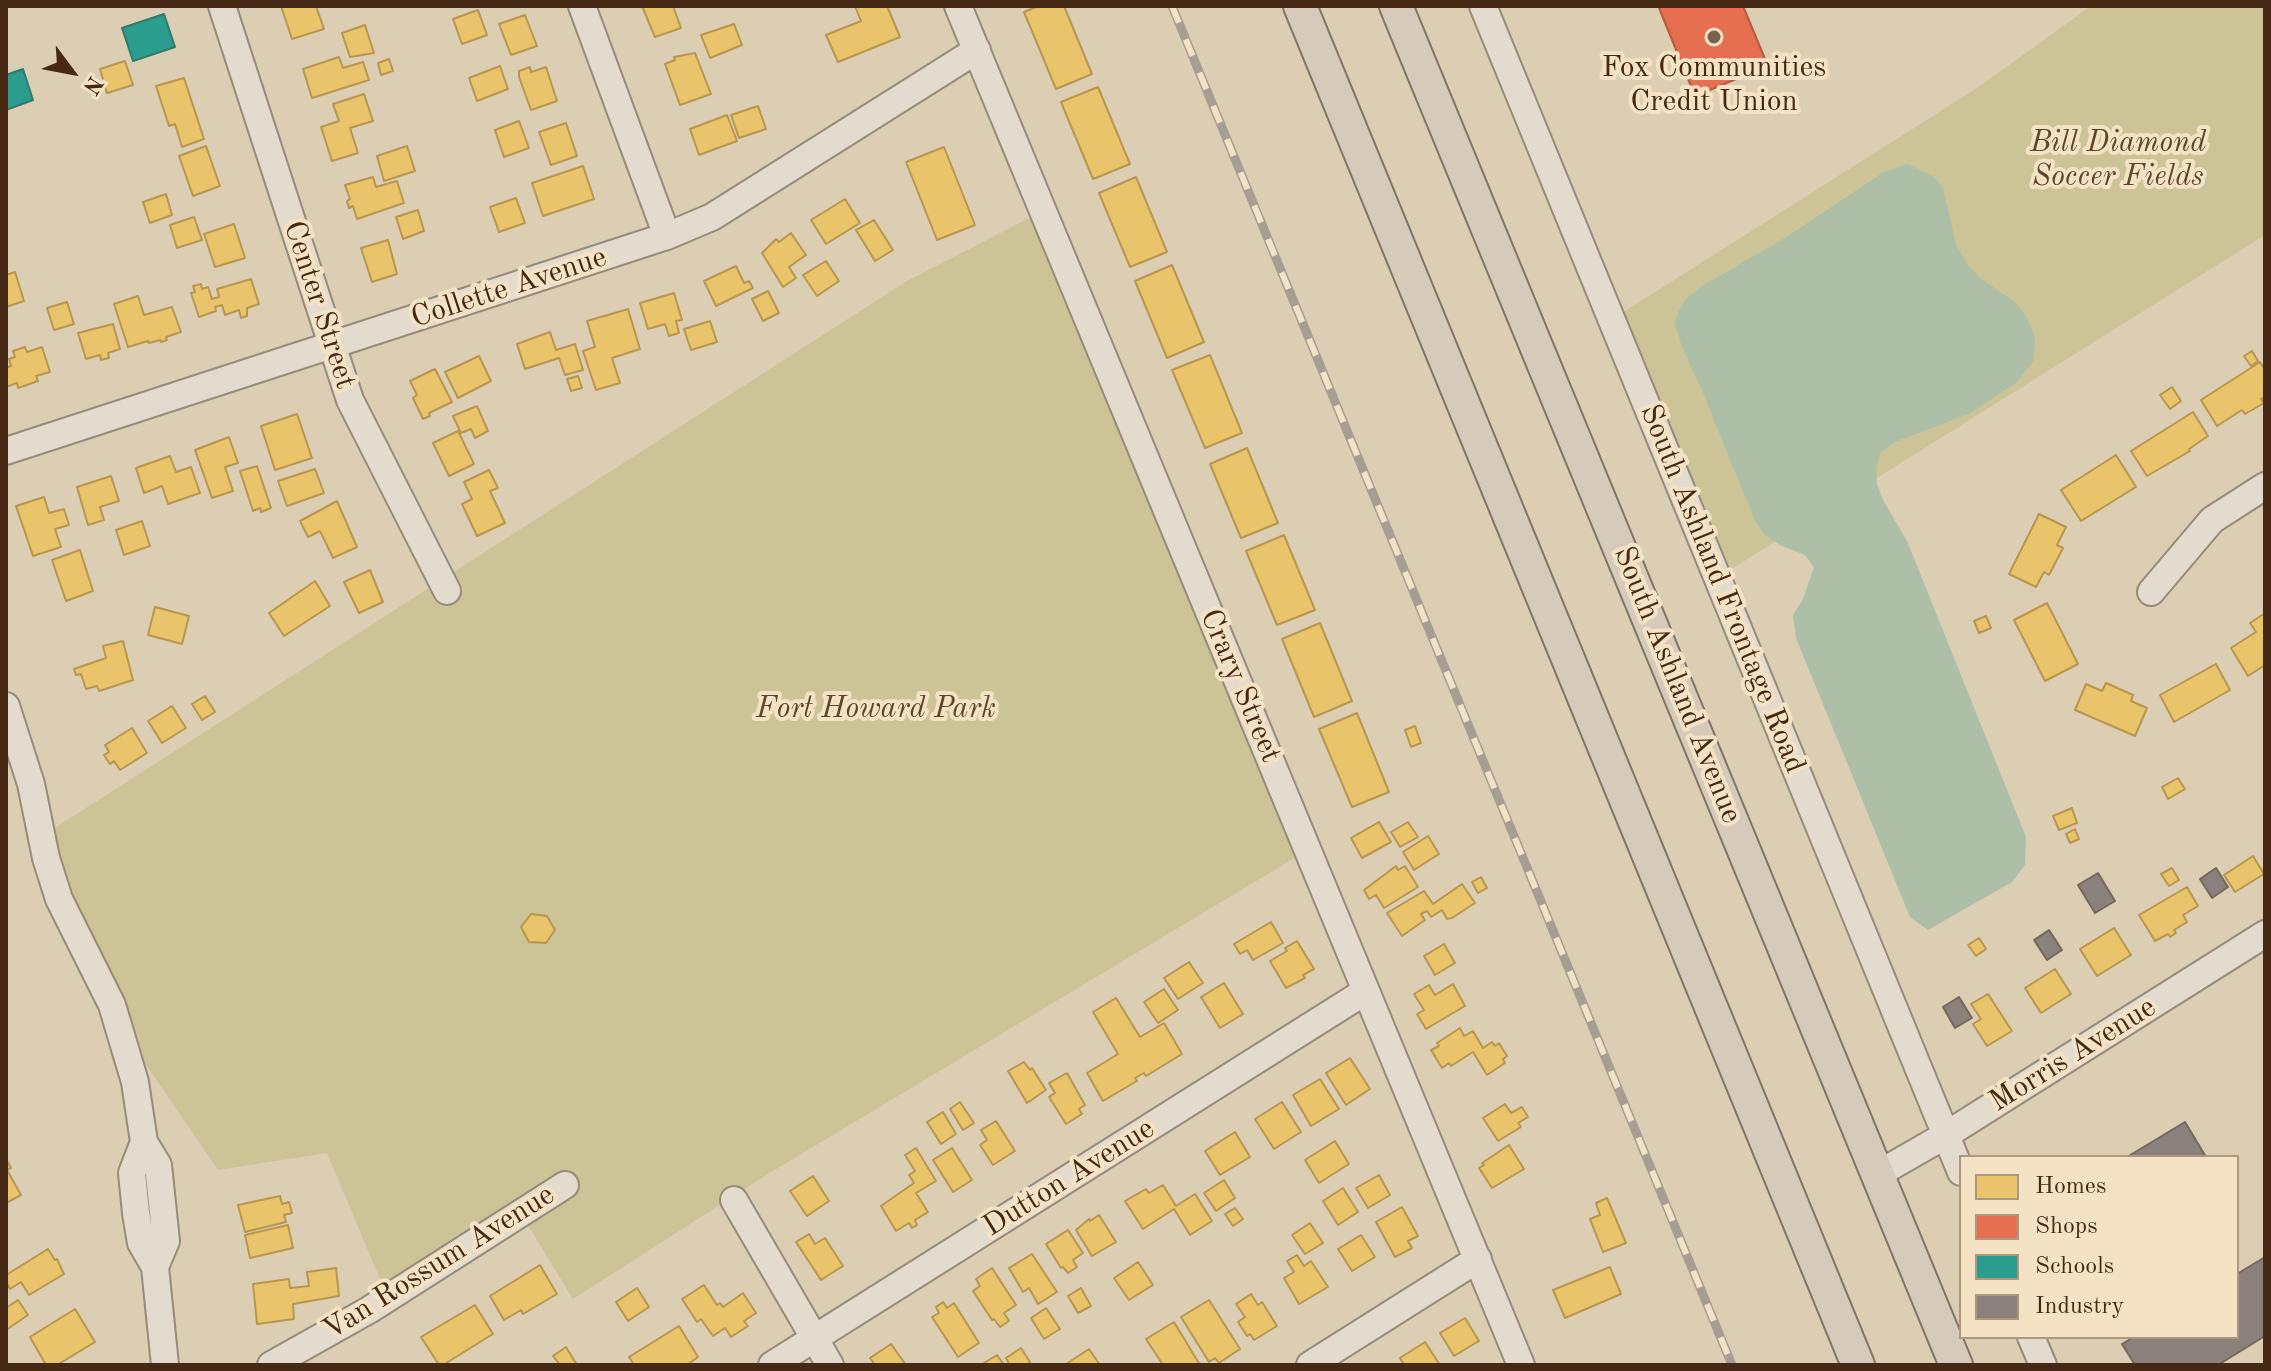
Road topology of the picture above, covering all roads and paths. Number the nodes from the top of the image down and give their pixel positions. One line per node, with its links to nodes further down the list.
1 (222, 6): 9 (street, Center Street)
2 (582, 6): 8 (street)
3 (958, 6): 7 (street, Crary Street)
4 (1300, 6): 31 (main road)
5 (1396, 6): 19 (main road, South Ashland Avenue)
6 (1483, 6): 17 (street, South Ashland Frontage Road)
7 (977, 50): 8 (street, Collette Avenue); 16 (street, Crary Street)
8 (667, 236): 9 (street, Collette Avenue)
9 (332, 345): 10 (street, Collette Avenue); 12 (street, Center Street)
10 (6, 451)
11 (2265, 486): 13 (street)
12 (447, 591)
13 (2151, 592)
14 (6, 706): 25 (street)
15 (2265, 934): 17 (street, Morris Avenue)
16 (1366, 991): 22 (street, Crary Street); 23 (street, Dutton Avenue)
17 (1946, 1135): 18 (street, South Ashland Frontage Road); 19 (street, Morris Avenue)
18 (1959, 1167)
19 (1878, 1174): 32 (main road, South Ashland Avenue)
20 (565, 1185): 26 (street, Van Rossum Avenue)
21 (734, 1200): 23 (street)
22 (1478, 1259): 29 (street); 30 (street, Crary Street)
23 (814, 1339): 27 (street, Dutton Avenue); 28 (street)
24 (2032, 1339): 33 (street)
25 (165, 1365)
26 (271, 1365)
27 (772, 1365)
28 (830, 1365)
29 (1310, 1365)
30 (1521, 1365)
31 (1858, 1365)
32 (1956, 1365)
33 (2043, 1365)

